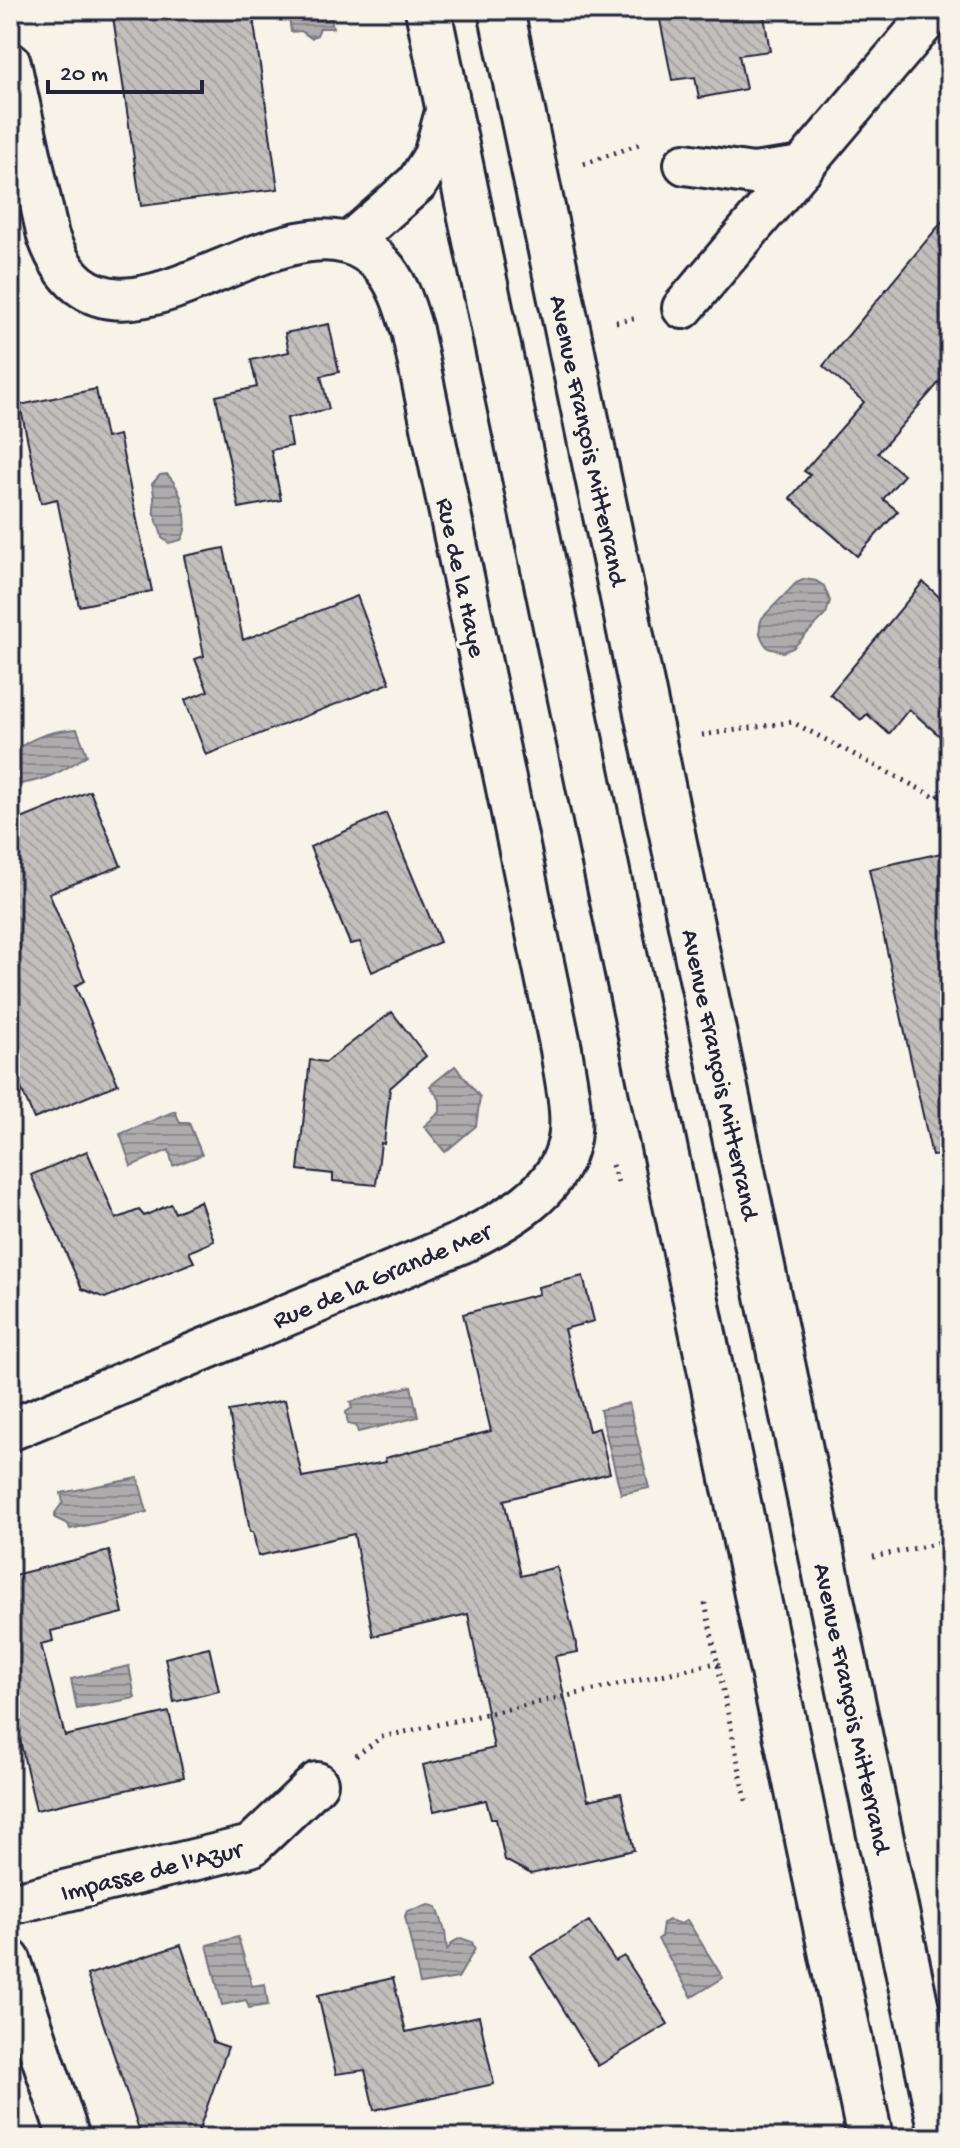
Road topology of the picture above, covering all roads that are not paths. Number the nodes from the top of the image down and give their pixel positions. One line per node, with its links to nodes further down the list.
1 (428, 10): 5 (main road)
2 (501, 10): 17 (main road, Avenue François Mitterrand)
3 (935, 10): 7 (street)
4 (10, 63): 8 (street)
5 (448, 104): 8 (street); 16 (main road)
6 (685, 164): 7 (street)
7 (803, 167): 9 (street)
8 (349, 243): 10 (street, Rue de la Haye)
9 (683, 308)
10 (537, 933): 11 (street, Rue de la Grande Mer)
11 (10, 1430)
12 (317, 1783): 13 (street, Impasse de l'Azur)
13 (10, 1904)
14 (10, 1960): 15 (street)
15 (69, 2138)
16 (870, 2138)
17 (943, 2138)

